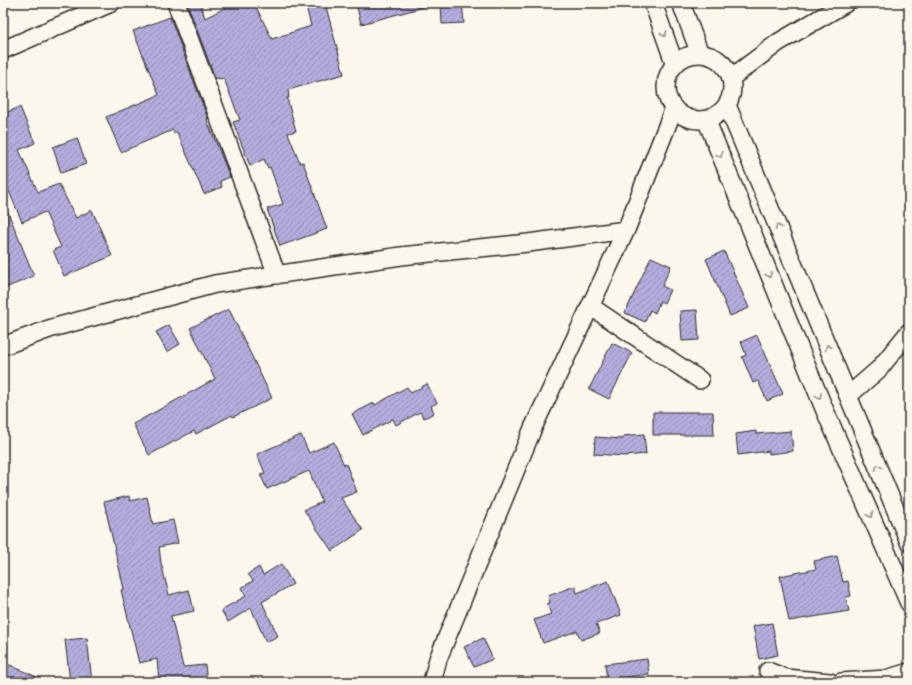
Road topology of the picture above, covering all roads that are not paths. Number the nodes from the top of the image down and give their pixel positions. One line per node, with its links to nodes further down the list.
1 (111, 3): 6 (street)
2 (176, 3): 14 (street)
3 (653, 3): 8 (street, one-way to 8)
4 (681, 3): 7 (street)
5 (846, 3): 9 (street)
6 (3, 50)
7 (700, 54): 8 (street); 9 (street)
8 (675, 65): 11 (street)
9 (732, 78): 10 (street)
10 (727, 105): 12 (street); 19 (street, one-way to 10)
11 (674, 108): 12 (street); 13 (street)
12 (706, 119): 21 (street, one-way to 21)
13 (626, 230): 14 (street); 15 (street)
14 (277, 275): 17 (street)
15 (590, 306): 18 (street); 24 (street)
16 (909, 332): 19 (street)
17 (3, 346)
18 (700, 380)
19 (848, 396): 20 (street, one-way to 19)
20 (909, 542)
21 (909, 603)
22 (768, 672): 25 (street)
23 (909, 672): 26 (street)
24 (432, 682)
25 (830, 682)
26 (841, 682)

